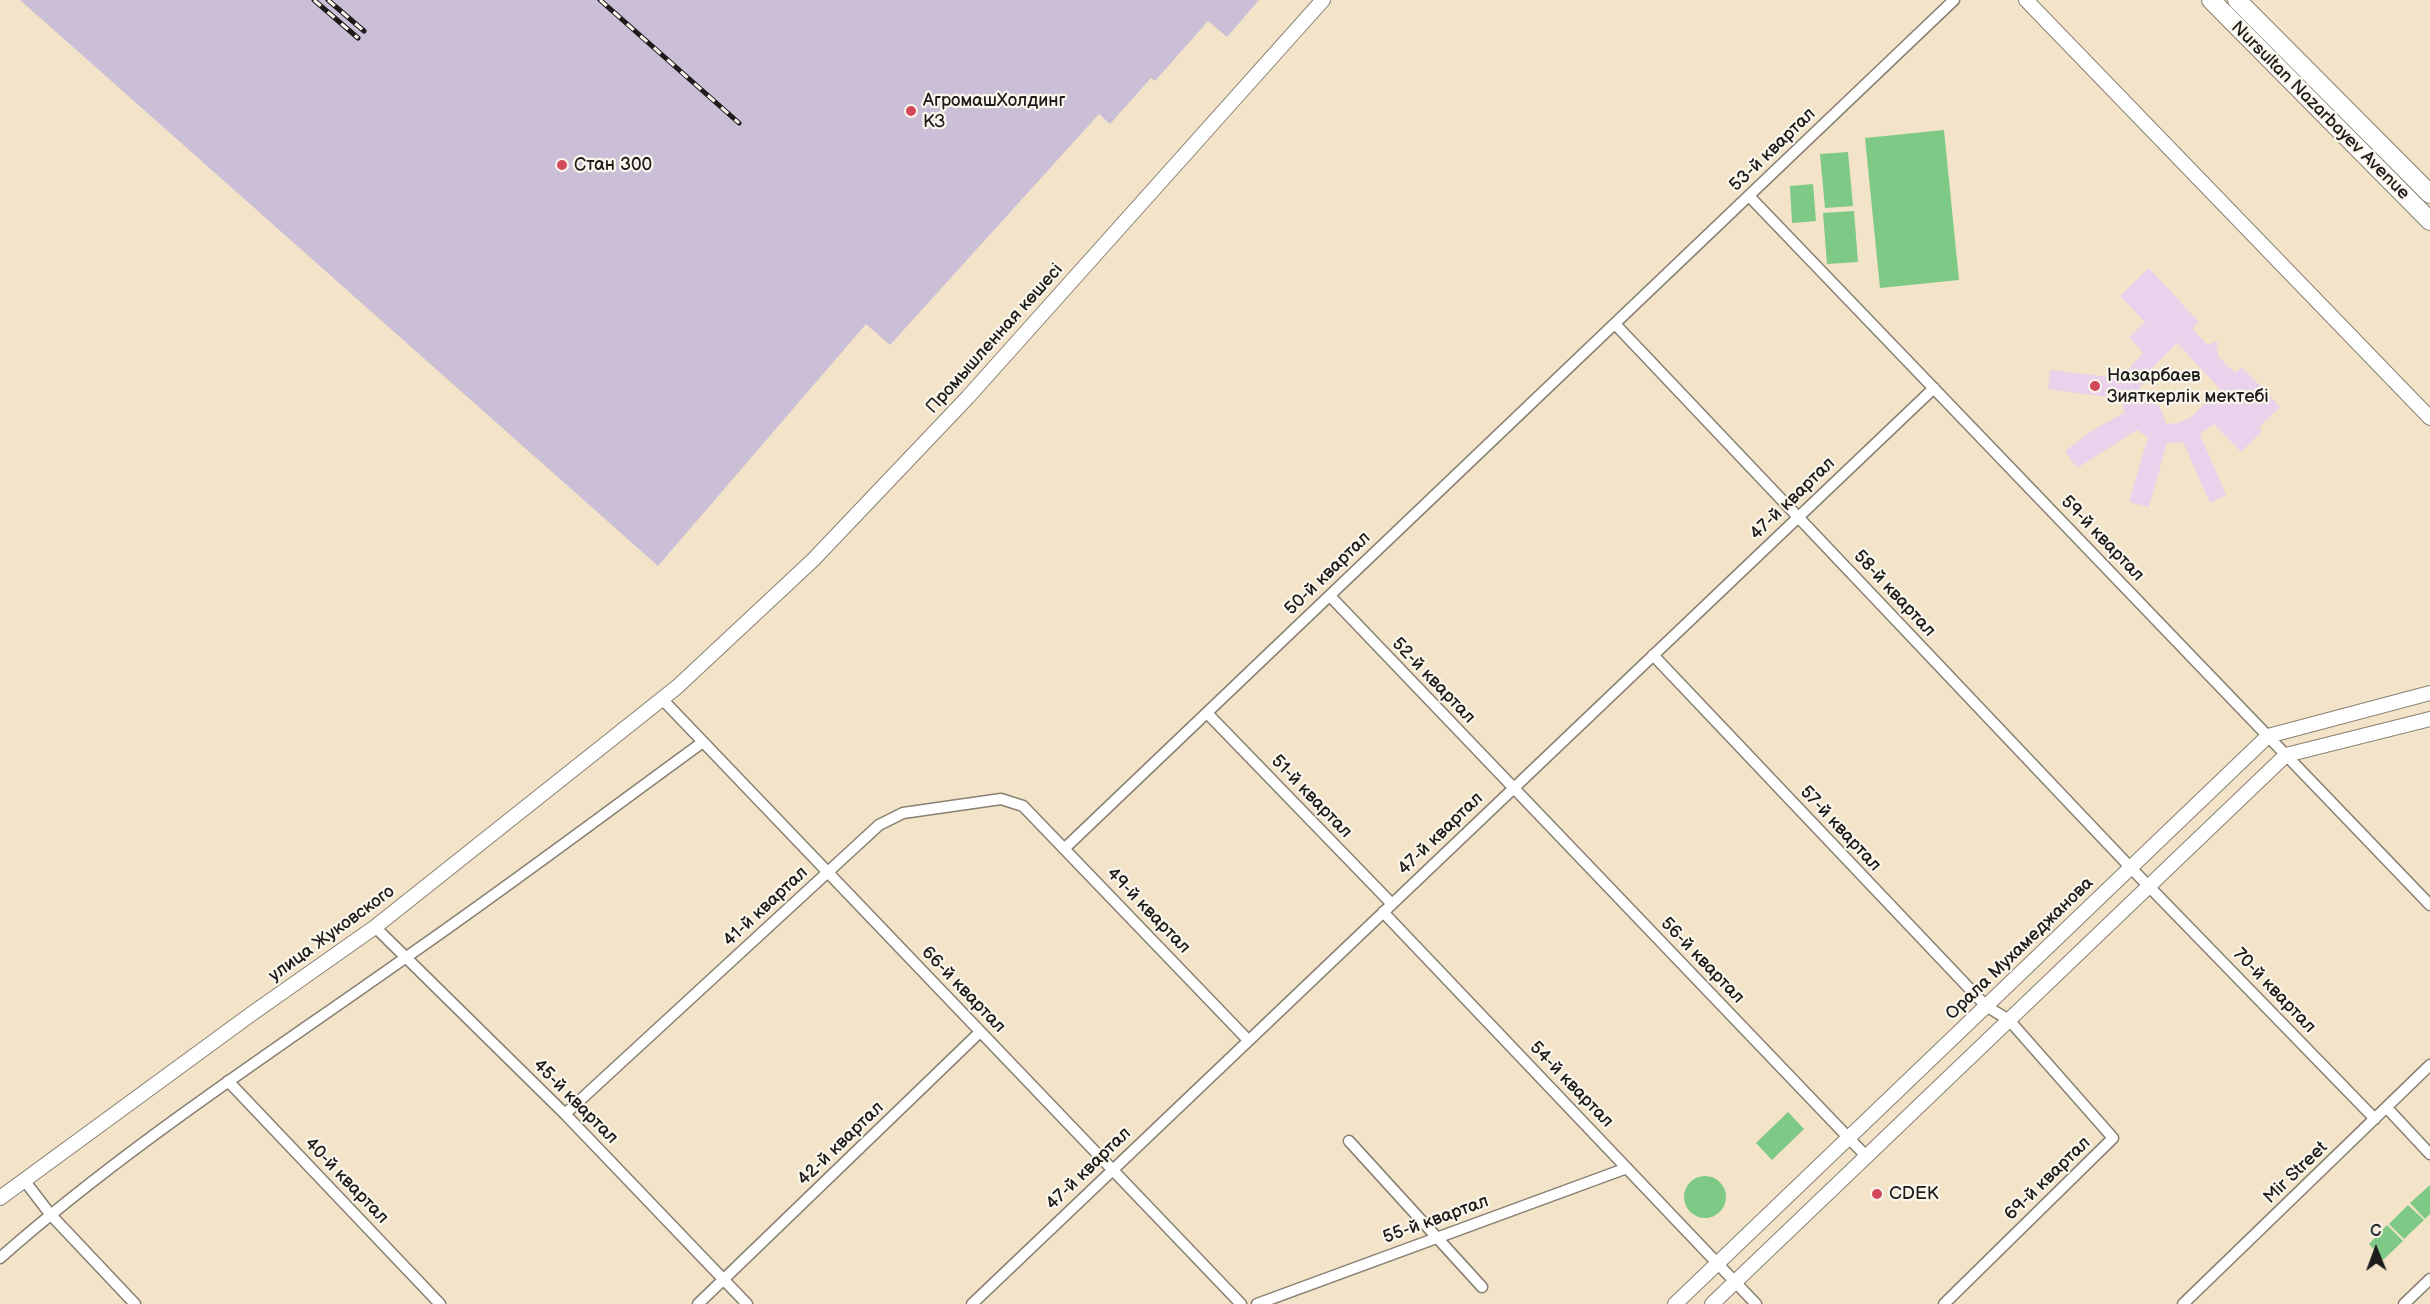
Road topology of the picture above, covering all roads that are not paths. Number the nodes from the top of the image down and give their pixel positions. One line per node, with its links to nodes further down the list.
1 (1323, 0): 15 (street, Промышленная көшесі)
2 (1954, 0): 7 (street, 53-й квартал)
3 (2026, 0): 11 (street)
4 (2211, 0): 8 (main road, Nursultan Nazarbayev Avenue)
5 (2237, 0): 6 (main road, Nursultan Nazarbayev Avenue)
6 (2430, 194)
7 (1749, 195): 9 (street, 53-й квартал); 10 (street, 59-й квартал)
8 (2430, 221)
9 (1614, 324): 12 (street, 58-й квартал); 13 (street, 50-й квартал)
10 (1934, 388): 12 (street, 47-й квартал); 20 (street, 59-й квартал)
11 (2430, 418)
12 (1798, 517): 14 (street, 47-й квартал); 26 (street, 58-й квартал)
13 (1330, 596): 18 (street, 50-й квартал); 23 (street, 52-й квартал)
14 (1653, 655): 23 (street, 47-й квартал); 33 (street, 57-й квартал)
15 (676, 687): 17 (street, улица Жуковского)
16 (2430, 693): 20 (street, Орала Мухамеджанова)
17 (662, 699): 21 (street, 66-й квартал); 31 (street, улица Жуковского)
18 (1207, 713): 25 (street, 50-й квартал); 30 (street, 51-й квартал)
19 (2430, 719): 22 (street)
20 (2268, 736): 22 (street, 59-й квартал); 26 (street, Орала Мухамеджанова)
21 (703, 742): 27 (street, 66-й квартал); 32 (street)
22 (2286, 755): 28 (street); 29 (street, 59-й квартал)
23 (1513, 788): 30 (street, 47-й квартал); 42 (street, 56-й квартал)
24 (1023, 806): 25 (street, 49-й квартал); 27 (street, 41-й квартал)
25 (1065, 848): 36 (street, 49-й квартал)
26 (2131, 868): 28 (street, 58-й квартал); 33 (street, Орала Мухамеджанова)
27 (827, 873): 35 (street, 66-й квартал); 40 (street, 41-й квартал)
28 (2149, 886): 34 (street); 41 (street, 70-й квартал)
29 (2430, 905)
30 (1388, 908): 36 (street, 47-й квартал); 46 (street, 54-й квартал)
31 (375, 927): 32 (street, 45-й квартал); 48 (street, улица Жуковского)
32 (406, 958): 38 (street); 40 (street, 45-й квартал)
33 (1986, 1006): 34 (street, 57-й квартал); 42 (street, Орала Мухамеджанова)
34 (2009, 1020): 45 (street); 68 (street, 69-й квартал)
35 (980, 1032): 47 (street, 66-й квартал); 54 (street, 42-й квартал)
36 (1248, 1040): 47 (street, 47-й квартал)
37 (2430, 1065): 39 (street, Mir Street)
38 (228, 1081): 50 (street); 59 (street, 40-й квартал)
39 (2387, 1108): 41 (street, Mir Street); 44 (street)
40 (565, 1114): 54 (street, 45-й квартал)
41 (2375, 1119): 69 (street, Mir Street)
42 (1849, 1138): 45 (street, 56-й квартал); 53 (street, Орала Мухамеджанова)
43 (1349, 1141): 51 (street)
44 (2430, 1154)
45 (1866, 1156): 56 (street)
46 (1627, 1168): 51 (street, 55-й квартал); 53 (street, 54-й квартал)
47 (1113, 1170): 62 (street, 47-й квартал); 63 (street, 66-й квартал)
48 (24, 1180): 49 (street, улица Жуковского); 50 (street)
49 (0, 1198)
50 (50, 1214): 52 (street); 58 (street)
51 (1438, 1237): 57 (street); 64 (street, 55-й квартал)
52 (0, 1258)
53 (1718, 1263): 56 (street, 54-й квартал); 65 (street, Орала Мухамеджанова)
54 (724, 1279): 60 (street, 42-й квартал); 61 (street, 45-й квартал)
55 (2430, 1279): 70 (street)
56 (1735, 1282): 66 (street); 67 (street, 54-й квартал)
57 (1482, 1287)
58 (135, 1304)
59 (440, 1304)
60 (698, 1304)
61 (747, 1304)
62 (972, 1304)
63 (1241, 1304)
64 (1257, 1304)
65 (1675, 1304)
66 (1712, 1304)
67 (1756, 1304)
68 (1944, 1304)
69 (2183, 1304)
70 (2404, 1304)

